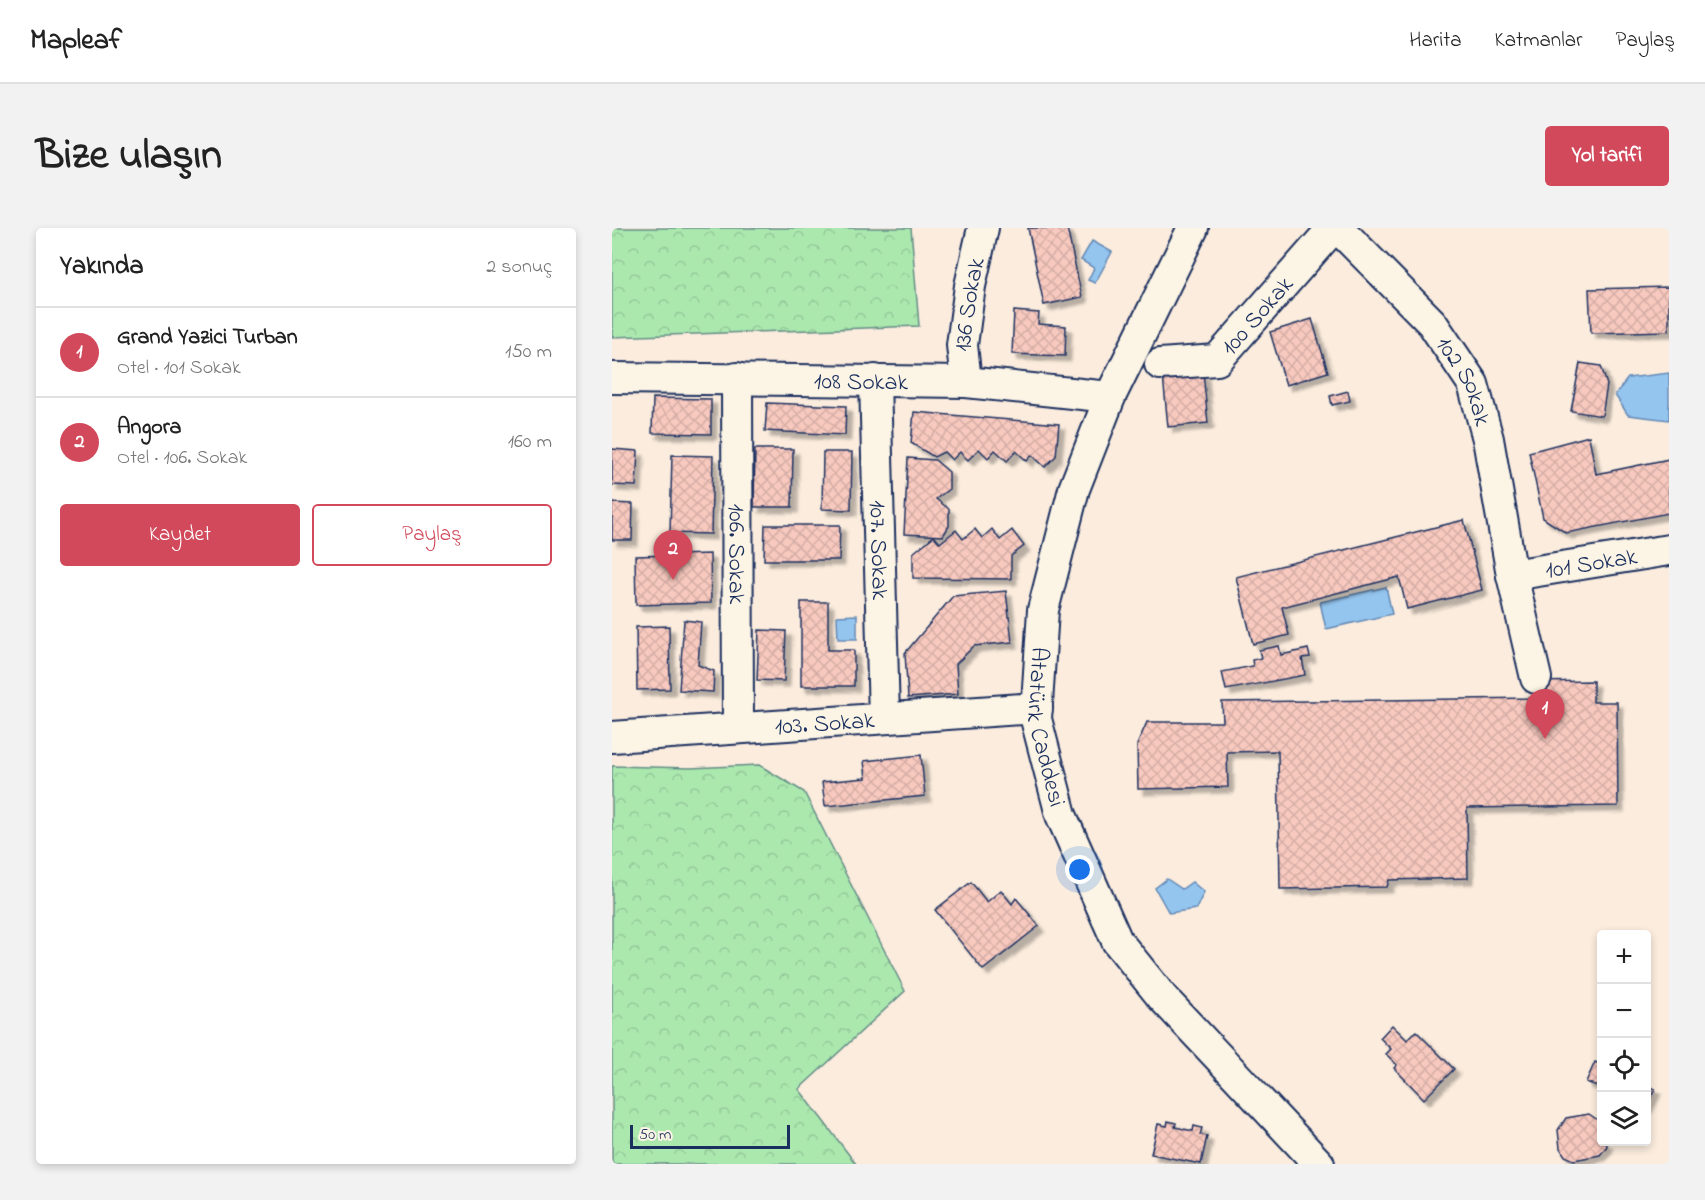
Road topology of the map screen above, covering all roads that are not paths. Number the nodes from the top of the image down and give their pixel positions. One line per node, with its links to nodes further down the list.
1 (982, 228): 9 (street, 136 Sokak)
2 (1193, 228): 10 (street, Atatürk Caddesi)
3 (1334, 228): 5 (street, 100 Sokak)
4 (1338, 228): 12 (street, 102 Sokak)
5 (1160, 364)
6 (612, 378): 7 (street, 108 Sokak)
7 (737, 378): 8 (street, 108 Sokak); 16 (street, 106. Sokak)
8 (875, 380): 9 (street, 108 Sokak); 15 (street, 107. Sokak)
9 (966, 382): 10 (street, 108 Sokak)
10 (1110, 397): 14 (street, Atatürk Caddesi)
11 (1669, 550): 12 (street, 101 Sokak)
12 (1512, 575): 13 (street, 102 Sokak)
13 (1536, 678)
14 (1037, 708): 15 (street, 103. Sokak); 18 (street, Atatürk Caddesi)
15 (884, 718): 16 (street, 103. Sokak)
16 (738, 728): 17 (street, 103. Sokak)
17 (612, 737)
18 (1319, 1164)

